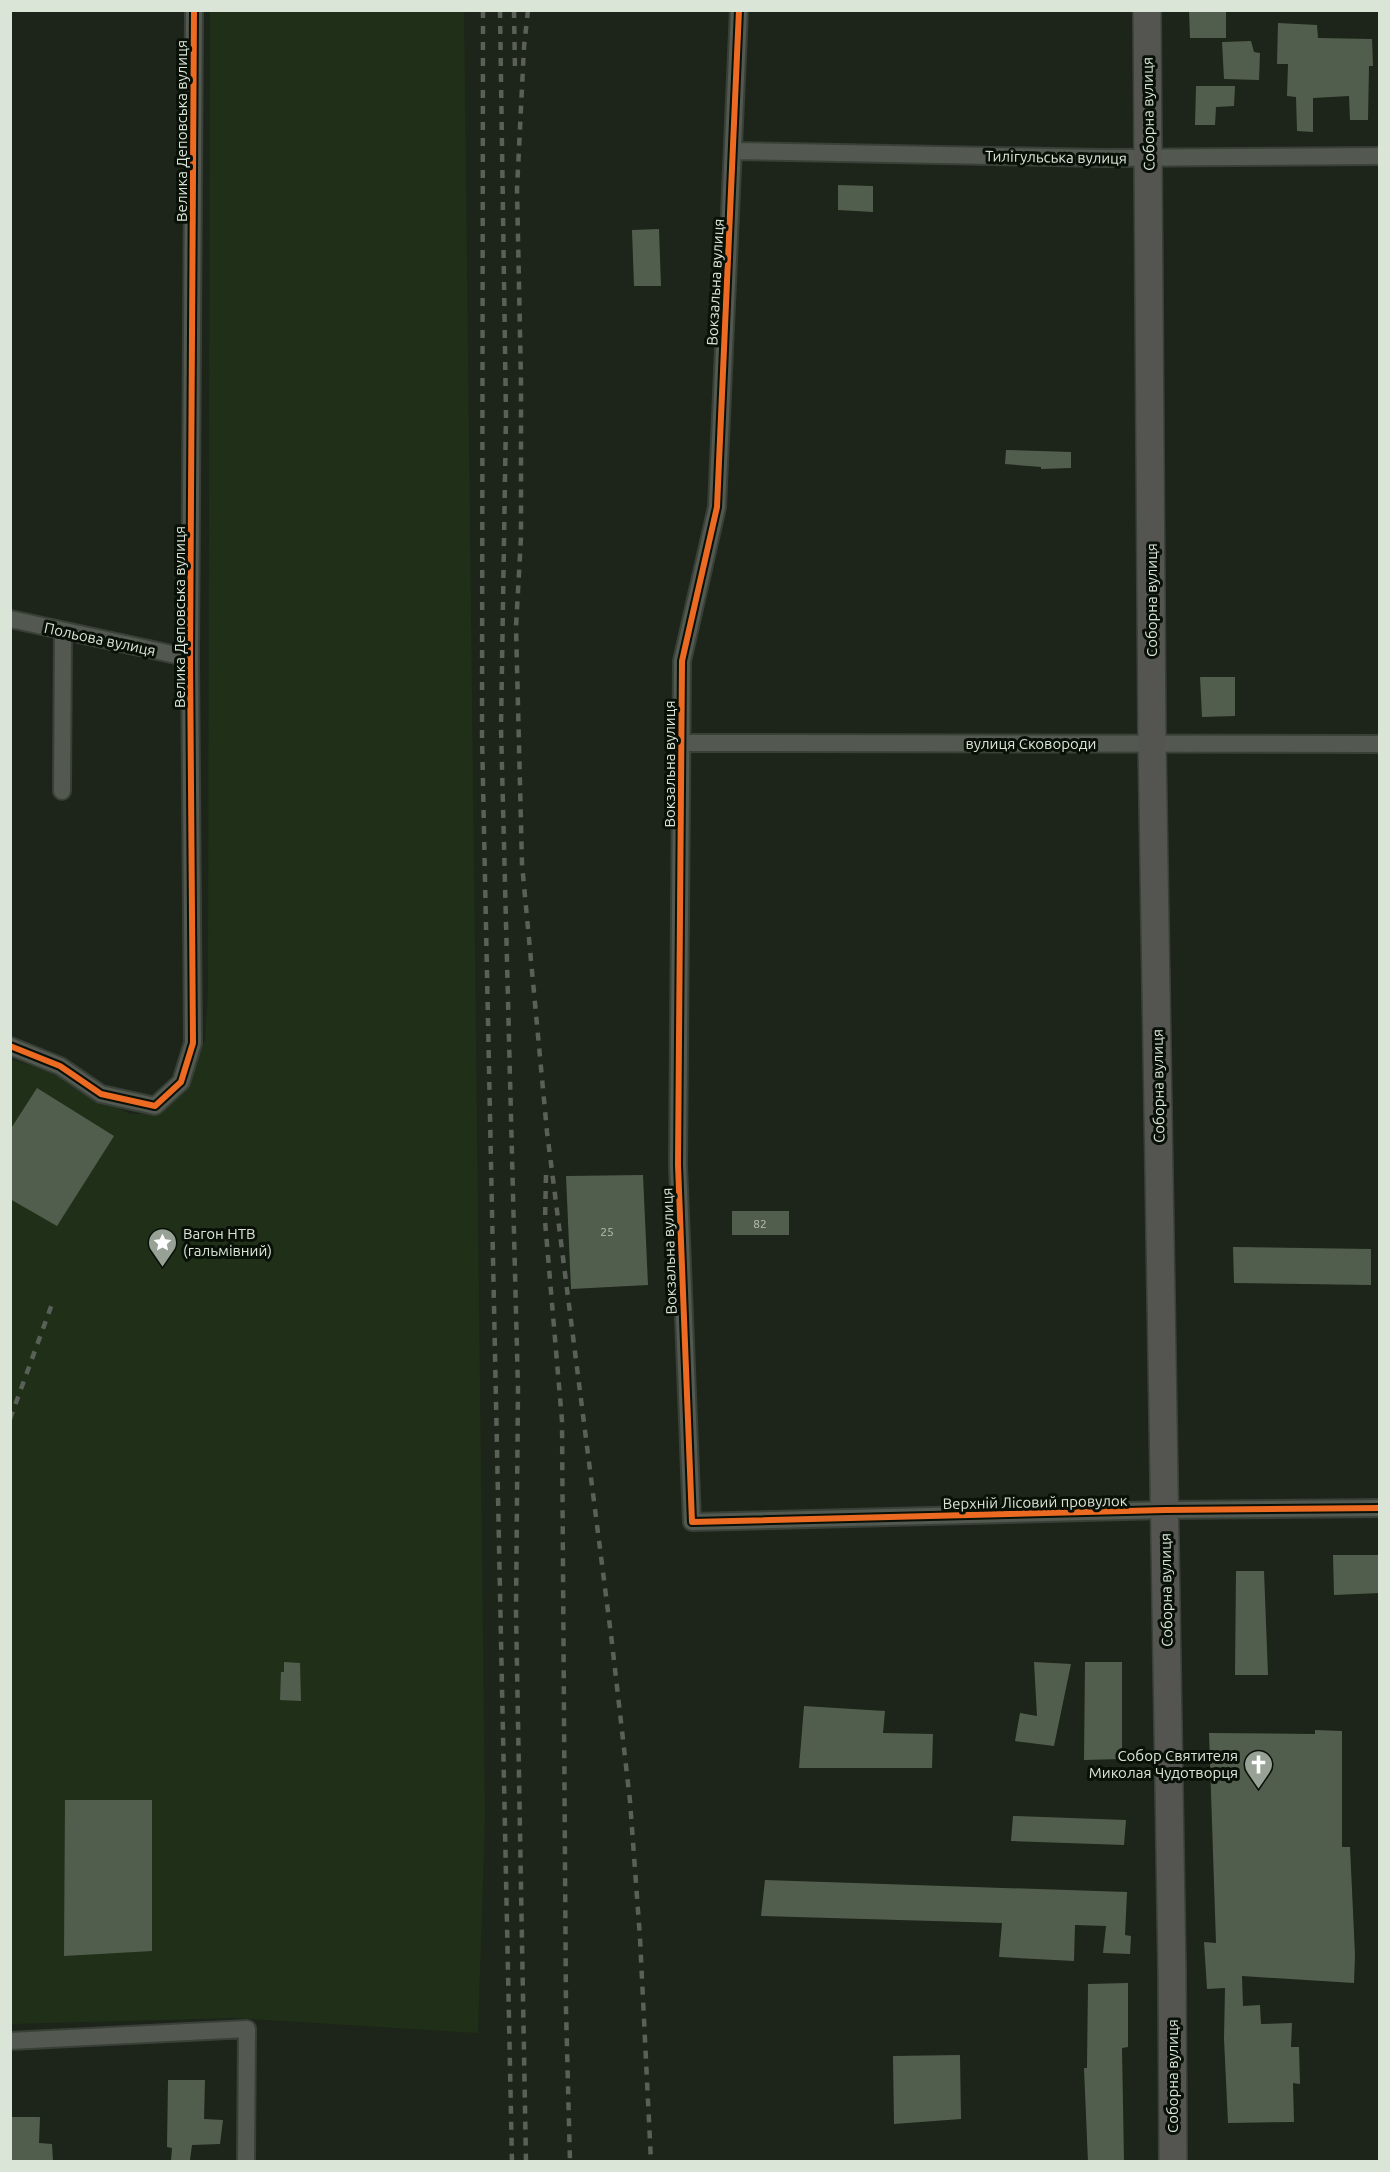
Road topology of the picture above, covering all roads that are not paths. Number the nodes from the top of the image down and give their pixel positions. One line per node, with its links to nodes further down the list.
1 (194, 10): 9 (street, Велика Деповська вулиця)
2 (739, 10): 4 (street, Вокзальна вулиця)
3 (1148, 10): 6 (main road, Соборна вулиця)
4 (734, 151): 6 (street, Тилігульська вулиця); 11 (street, Вокзальна вулиця)
5 (1380, 156): 6 (street, Тилігульська вулиця)
6 (1149, 157): 10 (main road, Соборна вулиця)
7 (10, 619): 8 (street, Польова вулиця)
8 (63, 631): 9 (street, Польова вулиця); 13 (street)
9 (190, 658): 14 (street, Велика Деповська вулиця)
10 (1152, 742): 11 (street, вулиця Сковороди); 12 (street, вулиця Сковороди); 16 (main road, Соборна вулиця)
11 (682, 743): 17 (street, Вокзальна вулиця)
12 (1380, 744)
13 (62, 791)
14 (10, 1046)
15 (1380, 1508): 16 (street, Верхній Лісовий провулок)
16 (1165, 1510): 17 (street, Верхній Лісовий провулок); 20 (main road, Соборна вулиця)
17 (692, 1522)
18 (10, 2041): 19 (street)
19 (246, 2162)
20 (1173, 2162)

